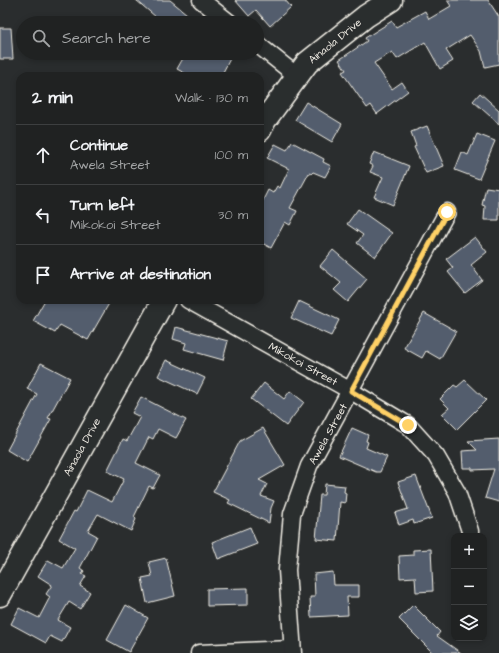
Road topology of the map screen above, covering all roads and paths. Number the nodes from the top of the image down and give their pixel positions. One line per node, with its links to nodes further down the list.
1 (201, 0): 3 (street)
2 (391, 0): 5 (street, Ainaola Drive)
3 (221, 16)
4 (264, 50): 5 (street)
5 (297, 76): 6 (street, Ainaola Drive)
6 (264, 124)
7 (447, 212): 10 (street, Awela Street)
8 (162, 304): 12 (street, Ainaola Drive)
9 (195, 304): 10 (street, Mikokoi Street)
10 (351, 391): 11 (street, Mikokoi Street); 13 (street, Awela Street)
11 (470, 533)
12 (0, 595)
13 (292, 651): 14 (street)
14 (199, 653)

